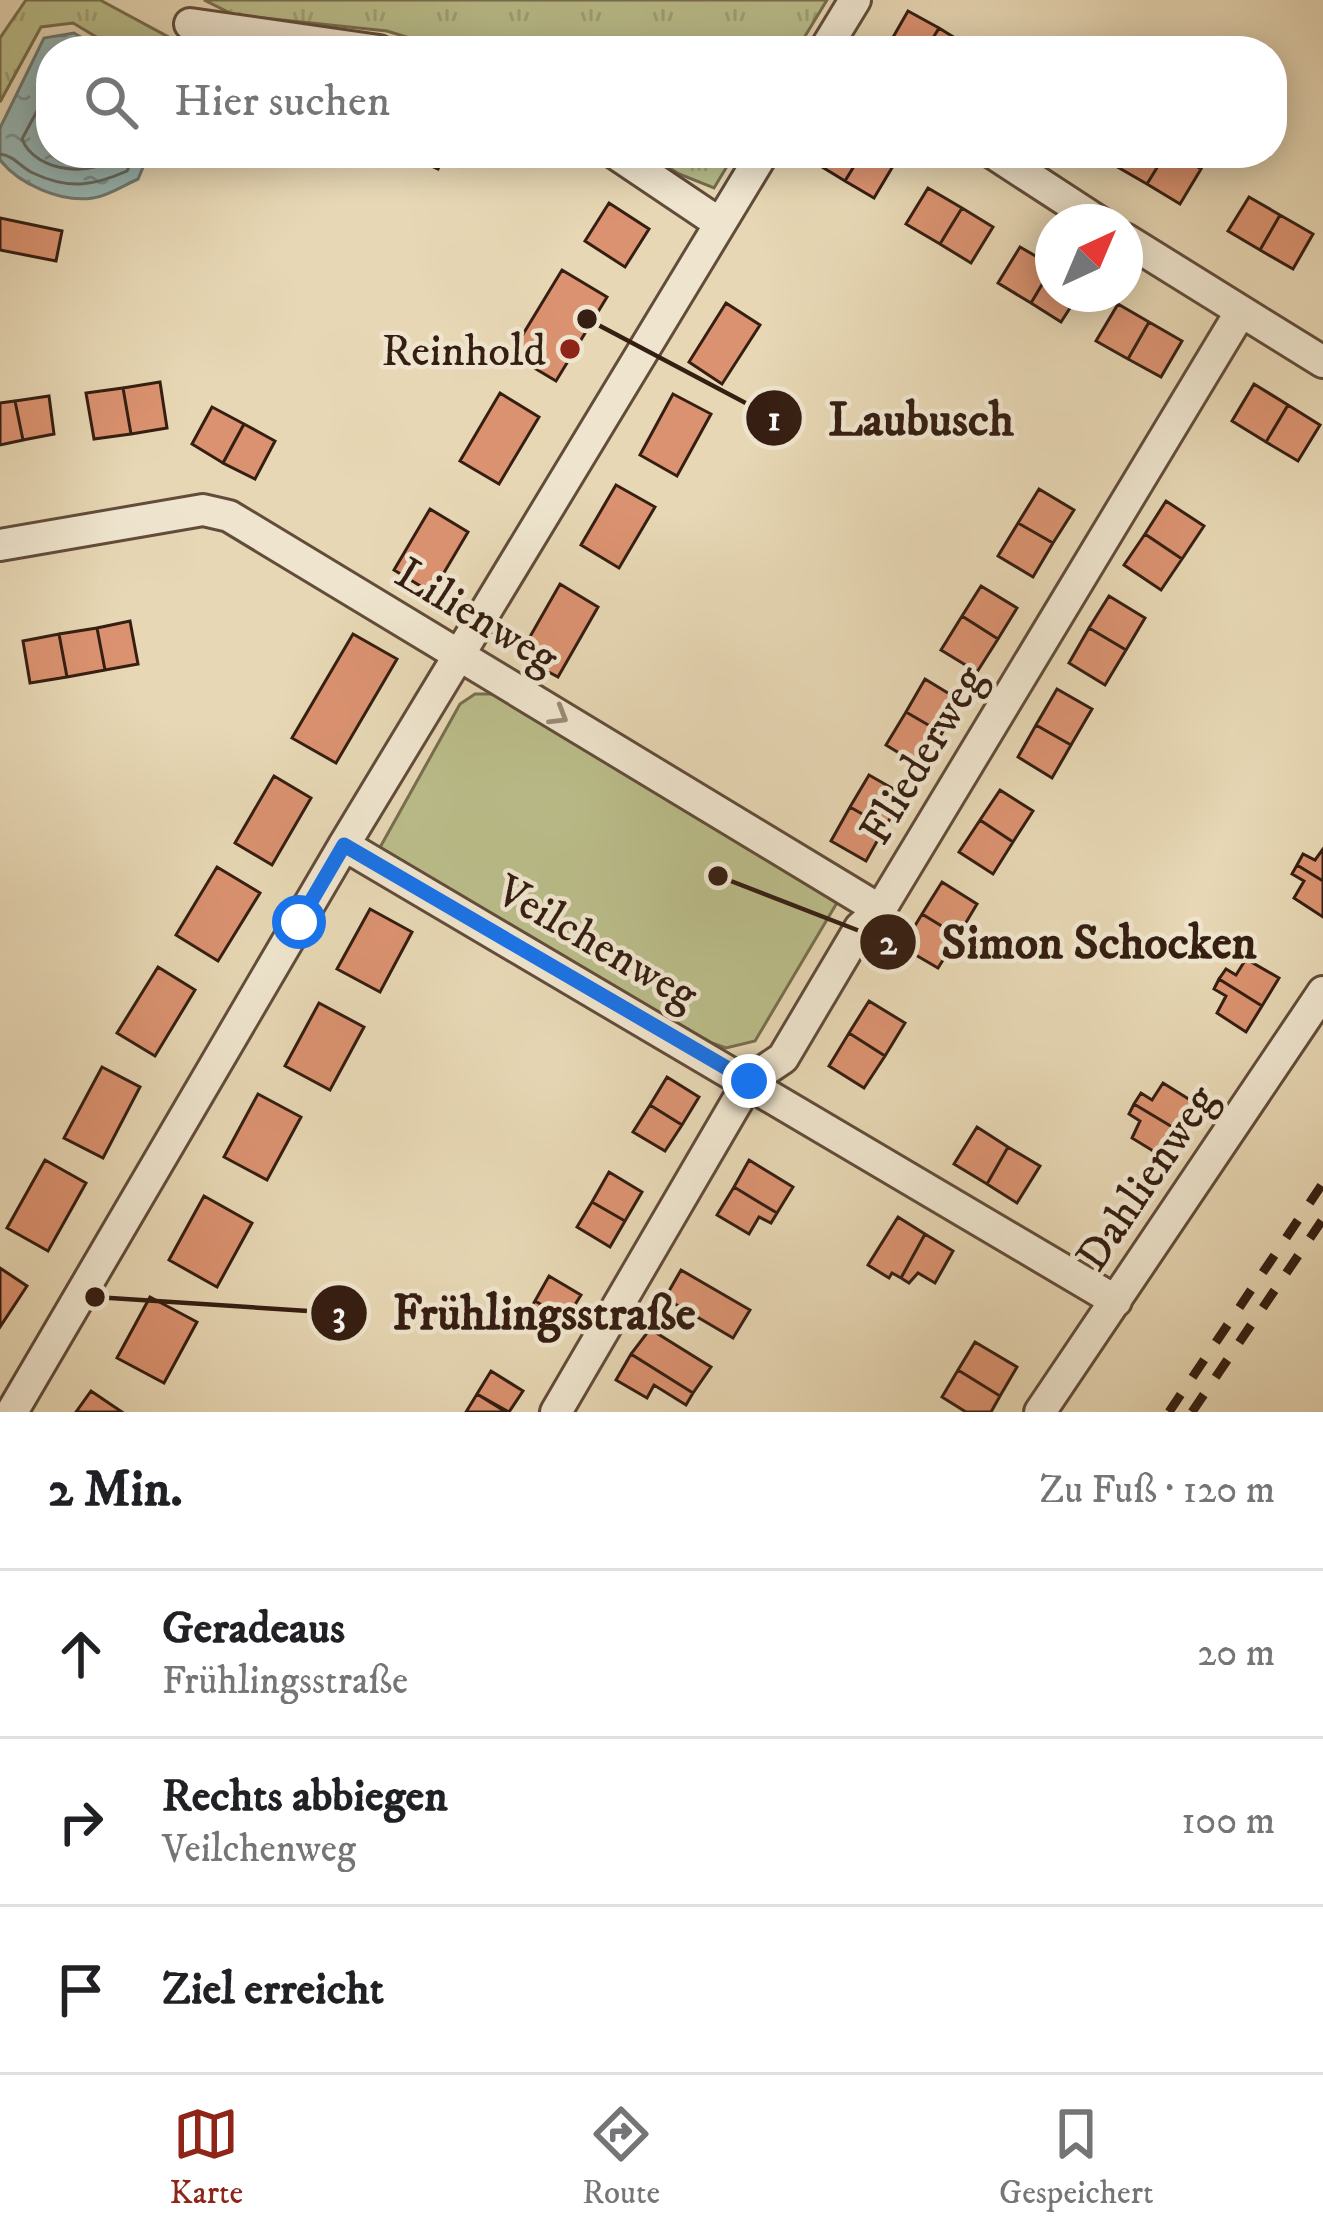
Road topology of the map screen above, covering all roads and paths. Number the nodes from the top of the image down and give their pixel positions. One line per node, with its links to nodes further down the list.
1 (855, 0): 4 (street)
2 (190, 24): 3 (street)
3 (274, 36)
4 (837, 36)
5 (637, 168): 9 (street)
6 (754, 168): 9 (street)
7 (1017, 168): 8 (street)
8 (1072, 204)
9 (719, 223): 14 (street)
10 (1143, 251): 11 (street)
11 (1240, 313): 12 (street); 16 (street, Fliederweg)
12 (1323, 362)
13 (0, 544): 14 (street, Lilienweg)
14 (458, 656): 15 (street); 16 (street, Lilienweg, one-way to 16)
15 (344, 845): 18 (street, Veilchenweg); 20 (street)
16 (880, 910): 18 (street, Fliederweg)
17 (1323, 992): 19 (street, Dahlienweg)
18 (749, 1081): 19 (street, Veilchenweg); 21 (street, Fliederweg)
19 (1116, 1301): 22 (street, Dahlienweg)
20 (12, 1412)
21 (556, 1412)
22 (1040, 1412)

